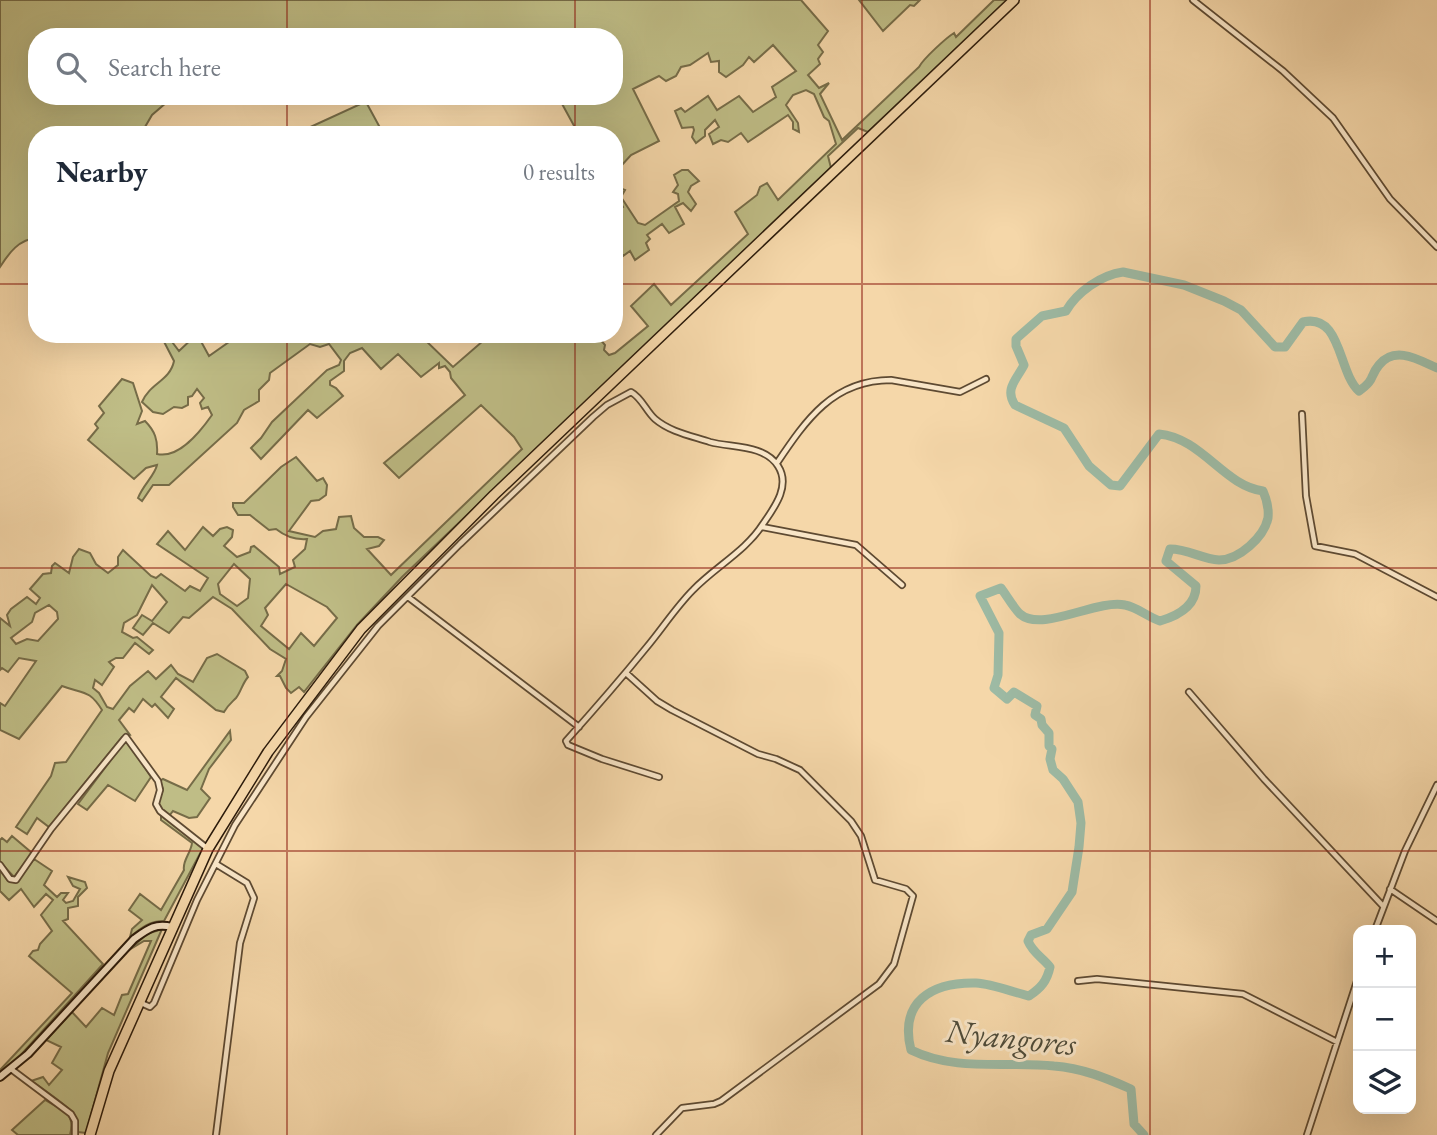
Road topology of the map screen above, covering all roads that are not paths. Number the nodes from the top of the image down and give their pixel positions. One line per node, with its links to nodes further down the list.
1 (1014, 0): 12 (highway)
2 (1193, 0): 3 (street)
3 (1437, 247)
4 (986, 379): 6 (street)
5 (1302, 414): 10 (street)
6 (777, 463): 7 (street); 9 (street)
7 (762, 527): 8 (street); 11 (street)
8 (902, 585)
9 (408, 597): 13 (street); 15 (street)
10 (1437, 597)
11 (626, 673): 15 (street); 37 (street)
12 (321, 680): 13 (street); 16 (highway)
13 (330, 688): 17 (street)
14 (1189, 692): 24 (street)
15 (579, 727): 18 (street)
16 (259, 765): 17 (street); 20 (highway)
17 (270, 771): 21 (street)
18 (659, 777)
19 (1437, 785): 23 (street)
20 (208, 849): 22 (street); 27 (highway)
21 (216, 864): 30 (street); 36 (street)
22 (0, 865)
23 (1390, 889): 24 (street); 25 (street)
24 (1383, 906): 26 (street)
25 (1437, 921)
26 (1377, 925)
27 (172, 928): 30 (highway); 32 (street)
28 (1078, 981): 31 (street)
29 (1355, 988): 31 (street)
30 (138, 1002): 35 (highway)
31 (1337, 1042): 38 (street)
32 (11, 1069): 33 (street); 34 (street)
33 (0, 1077)
34 (75, 1135)
35 (90, 1135)
36 (216, 1135)
37 (656, 1135)
38 (1307, 1135)

